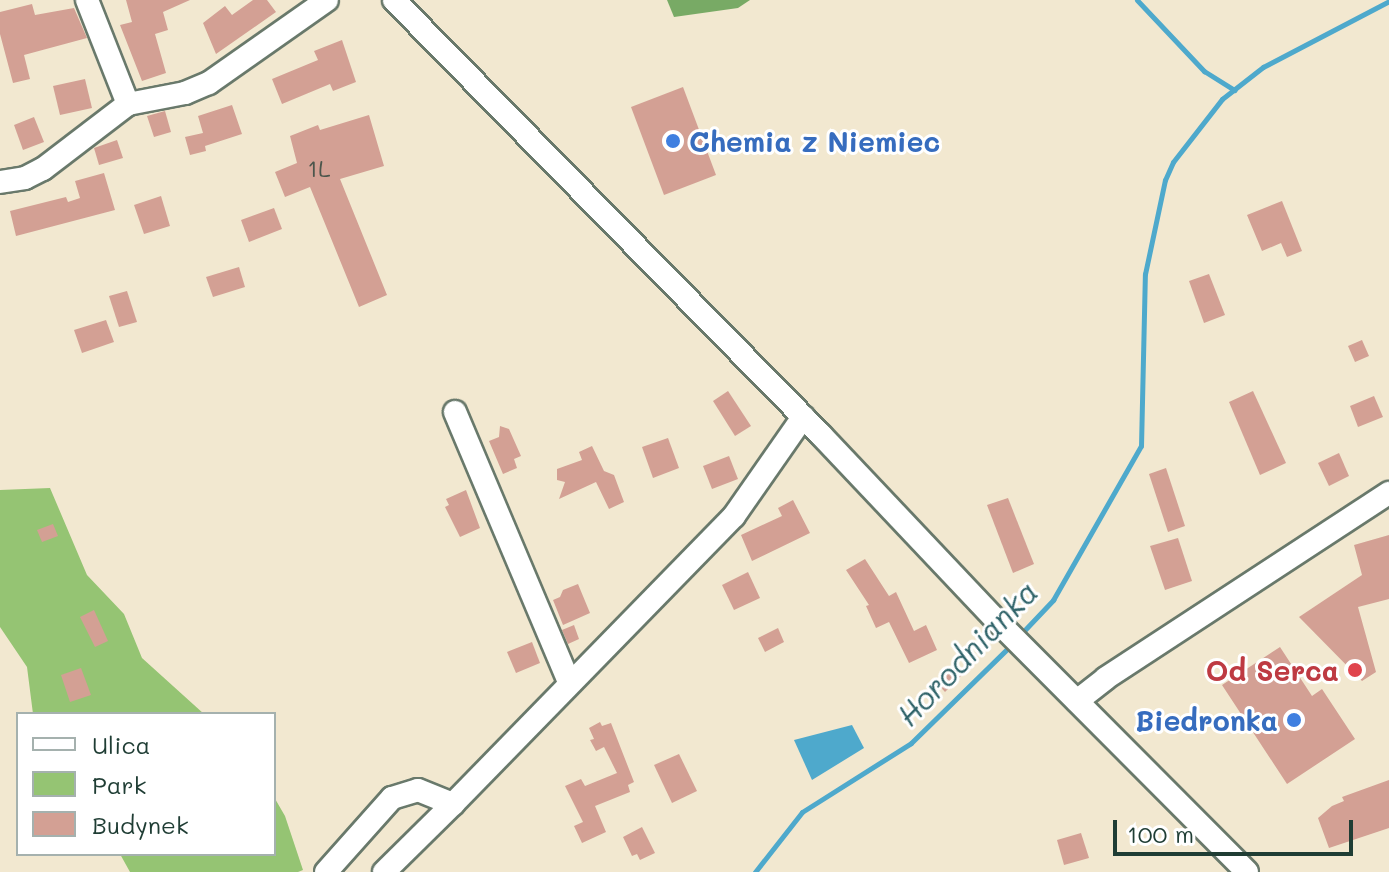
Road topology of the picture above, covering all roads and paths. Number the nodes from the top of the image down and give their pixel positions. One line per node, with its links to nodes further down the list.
1 (87, 0): 4 (street)
2 (327, 0): 4 (street)
3 (394, 0): 7 (street)
4 (128, 104): 5 (street)
5 (0, 182)
6 (455, 412): 9 (street)
7 (803, 417): 9 (street); 10 (street)
8 (1389, 493): 10 (street)
9 (569, 682): 11 (street)
10 (1077, 701): 14 (street)
11 (453, 804): 12 (street); 13 (street)
12 (326, 872)
13 (384, 872)
14 (1247, 872)

